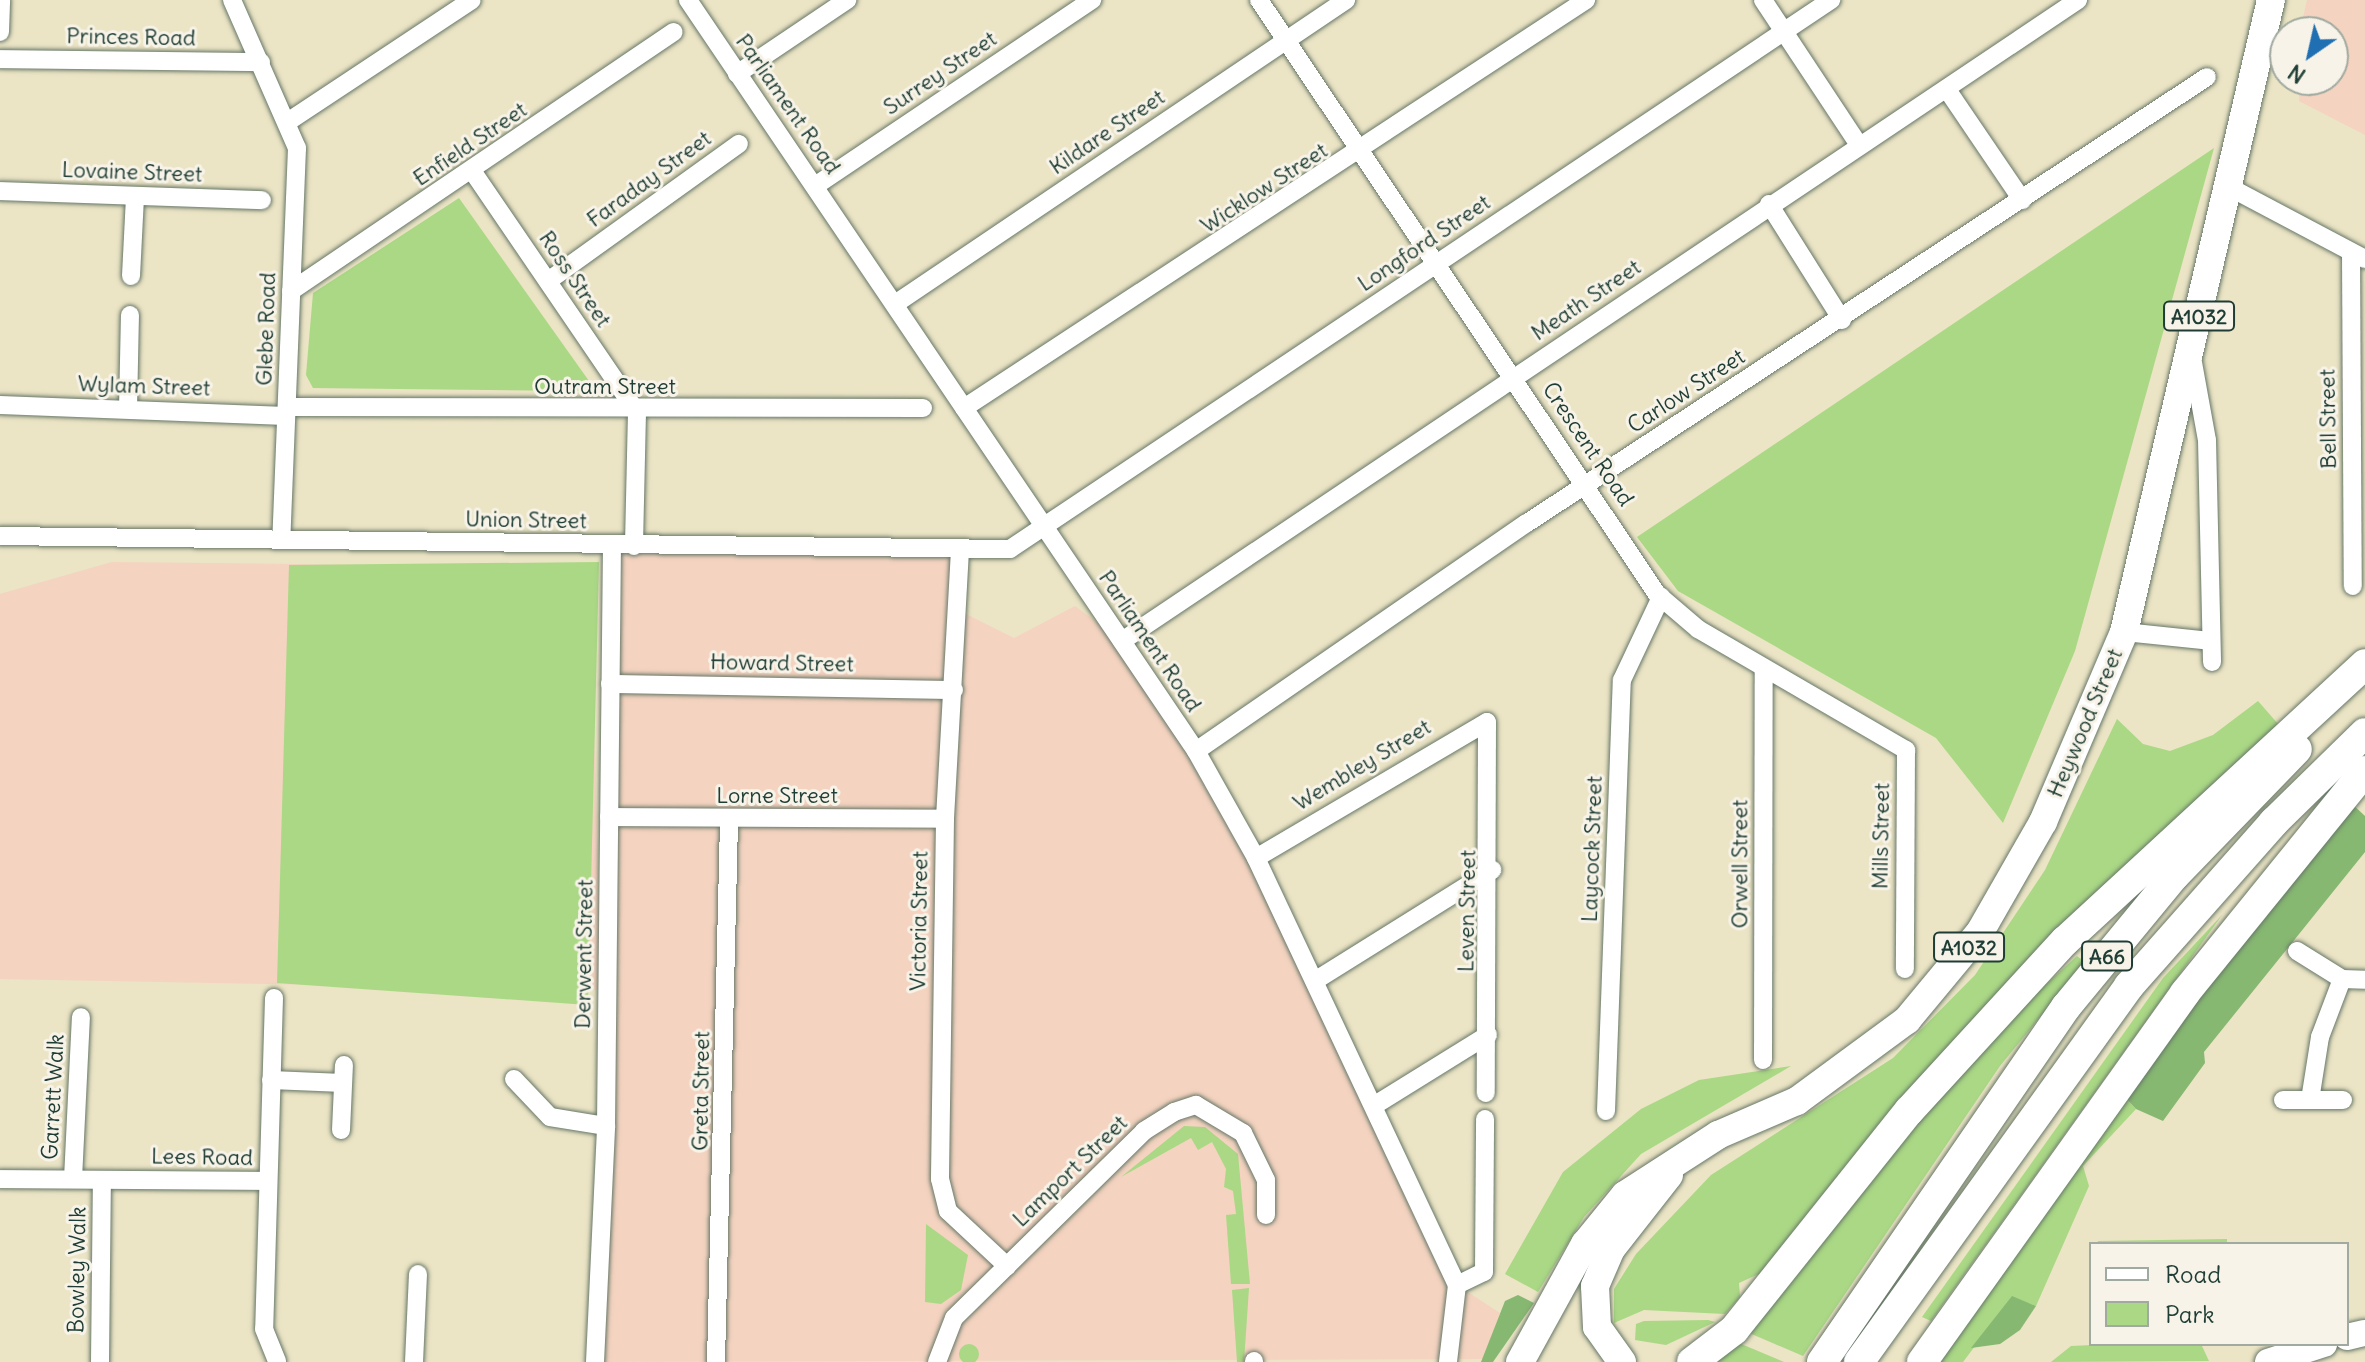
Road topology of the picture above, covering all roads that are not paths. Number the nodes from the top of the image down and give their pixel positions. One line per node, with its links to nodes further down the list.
1 (1, 0): 14 (street)
2 (232, 0): 19 (street, Glebe Road)
3 (472, 0): 23 (street)
4 (688, 0): 20 (street, Parliament Road)
5 (847, 0): 20 (street)
6 (1092, 0): 28 (street, Surrey Street)
7 (1259, 0): 17 (street, Crescent Road)
8 (1346, 0): 17 (street, Kildare Street)
9 (1586, 0): 26 (street, Wicklow Street)
10 (1763, 0): 16 (street)
11 (1831, 0): 16 (street, Longford Street)
12 (2078, 0): 22 (street, Meath Street)
13 (2271, 0): 29 (main road, Heywood Street / A1032)
14 (0, 32)
15 (673, 32): 27 (street, Enfield Street)
16 (1785, 32): 25 (street); 36 (street, Longford Street)
17 (1286, 41): 26 (street, Crescent Road); 40 (street, Kildare Street)
18 (0, 59): 19 (street, Princes Road)
19 (261, 62): 23 (street, Glebe Road)
20 (737, 74): 28 (street, Parliament Road)
21 (2207, 77): 33 (street, Carlow Street)
22 (1948, 91): 25 (street, Meath Street); 33 (street)
23 (289, 121): 39 (street, Glebe Road)
24 (739, 144): 38 (street, Faraday Street)
25 (1859, 145): 34 (street, Meath Street)
26 (1362, 153): 36 (street, Crescent Road); 47 (street, Wicklow Street)
27 (473, 172): 38 (street, Ross Street); 39 (street, Enfield Street)
28 (815, 186): 40 (street, Parliament Road)
29 (2229, 187): 35 (street); 43 (main road, Heywood Street / A1032)
30 (0, 191): 31 (street, Lovaine Street)
31 (135, 196): 32 (street, Lovaine Street); 37 (street)
32 (262, 200)
33 (2022, 200): 42 (street, Carlow Street)
34 (1769, 204): 42 (street); 44 (street, Meath Street)
35 (2358, 255): 58 (street, Bell Street)
36 (1437, 263): 44 (street, Crescent Road); 52 (street, Longford Street)
37 (131, 276)
38 (548, 281): 50 (street, Ross Street)
39 (291, 291): 49 (street, Glebe Road)
40 (895, 304): 47 (street, Parliament Road)
41 (130, 315): 48 (street)
42 (1842, 320): 51 (street, Carlow Street)
43 (2191, 350): 61 (main road, Heywood Street / A1032); 63 (street)
44 (1513, 378): 51 (street, Crescent Road); 62 (street, Meath Street)
45 (0, 405): 48 (street, Wylam Street)
46 (923, 408): 50 (street, Outram Street)
47 (964, 408): 52 (street, Parliament Road)
48 (128, 409): 49 (street, Wylam Street)
49 (286, 411): 50 (street, Outram Street); 54 (street, Glebe Road)
50 (637, 412): 56 (street)
51 (1587, 484): 60 (street, Crescent Road); 73 (street, Carlow Street)
52 (1044, 527): 57 (street, Union Street); 62 (street, Parliament Road)
53 (0, 536): 54 (street, Union Street)
54 (281, 540): 55 (street, Union Street)
55 (612, 546): 56 (street, Union Street); 67 (street, Derwent Street)
56 (634, 546): 57 (street, Union Street)
57 (960, 550): 69 (street, Victoria Street)
58 (2359, 562): 59 (street, Bell Street)
59 (2353, 586)
60 (1661, 597): 66 (street, Crescent Road); 96 (street, Laycock Street)
61 (2124, 632): 63 (street); 100 (main road, Heywood Street / A1032)
62 (1122, 641): 73 (street, Parliament Road)
63 (2211, 641): 64 (street)
64 (2212, 662)
65 (2365, 664): 119 (highway, A66)
66 (1764, 668): 70 (street, Crescent Road); 88 (street, Orwell Street)
67 (610, 684): 69 (street, Howard Street); 75 (street, Derwent Street)
68 (2365, 685): 120 (highway, A66)
69 (954, 690): 76 (street, Victoria Street)
70 (1866, 727): 81 (street, Mills Street)
71 (1492, 730): 78 (street, Wembley Street); 79 (street, Leven Street)
72 (2365, 733): 121 (highway, A66)
73 (1196, 751): 78 (street, Parliament Road)
74 (2365, 771): 122 (highway)
75 (609, 817): 77 (street, Lorne Street); 98 (street, Derwent Street)
76 (945, 819): 77 (street, Lorne Street); 106 (street, Victoria Street)
77 (729, 821): 115 (street, Greta Street)
78 (1256, 858): 83 (street, Parliament Road)
79 (1492, 870): 83 (street); 87 (street, Leven Street)
80 (2297, 951): 82 (street)
81 (1905, 969)
82 (2342, 979): 84 (street); 93 (street)
83 (1316, 980): 95 (street, Parliament Road)
84 (2365, 980)
85 (274, 998): 90 (street)
86 (81, 1017): 102 (street, Garrett Walk)
87 (1488, 1035): 91 (street, Leven Street); 95 (street)
88 (1763, 1060)
89 (514, 1079): 98 (street)
90 (271, 1080): 99 (street); 104 (street)
91 (1486, 1093)
92 (2283, 1100): 93 (street)
93 (2310, 1100): 94 (street)
94 (2343, 1100)
95 (1375, 1105): 108 (street, Parliament Road)
96 (1606, 1111)
97 (1485, 1119): 108 (street)
98 (606, 1126): 114 (street, Derwent Street)
99 (341, 1130)
100 (1690, 1151): 110 (main road, Heywood Street / A1032); 118 (main road, Heywood Street / A1032)
101 (0, 1179): 102 (street, Lees Road)
102 (73, 1179): 103 (street, Lees Road)
103 (102, 1180): 104 (street, Lees Road); 111 (street, Bowley Walk)
104 (268, 1181): 112 (street, Lees Road)
105 (1266, 1215): 106 (street, Lamport Street)
106 (1007, 1266): 116 (street, Lamport Street)
107 (418, 1274): 113 (street)
108 (1457, 1285): 117 (street)
109 (2318, 1346): 123 (main road)
110 (1520, 1356)
111 (100, 1362)
112 (277, 1362)
113 (414, 1362)
114 (595, 1362)
115 (716, 1362)
116 (937, 1362)
117 (1448, 1362)
118 (1622, 1362)
119 (1692, 1362)
120 (1822, 1362)
121 (1859, 1362)
122 (1922, 1362)
123 (2268, 1362)

